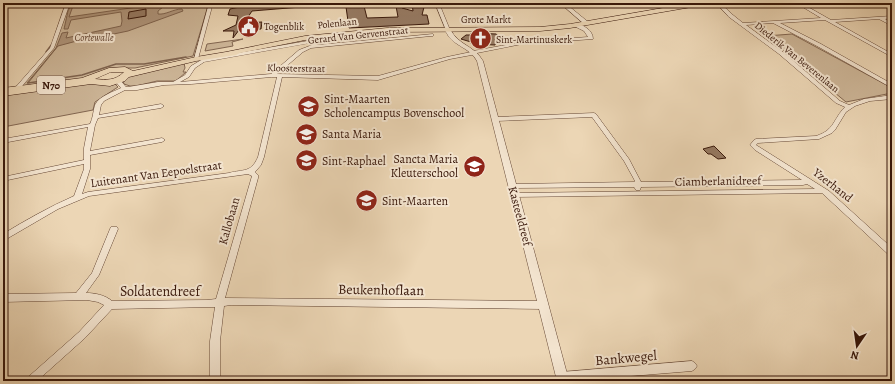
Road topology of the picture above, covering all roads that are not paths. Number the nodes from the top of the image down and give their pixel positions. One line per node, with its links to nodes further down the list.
1 (68, 3): 35 (street)
2 (211, 3): 26 (street)
3 (370, 3): 10 (street)
4 (436, 3): 21 (street)
5 (562, 3): 16 (street)
6 (691, 3): 16 (main road, N70)
7 (703, 3): 16 (main road, N70)
8 (718, 3): 17 (street, Diederik Van Beverenlaan)
9 (798, 3): 13 (street)
10 (325, 6)
11 (878, 17): 12 (street); 15 (street); 19 (street)
12 (892, 17)
13 (825, 19): 14 (street); 15 (street)
14 (774, 22): 18 (street); 33 (street)
15 (830, 22): 25 (street)
16 (582, 23): 21 (main road, Grote Markt / N70); 24 (street)
17 (742, 24): 18 (street); 39 (street, Diederik Van Beverenlaan)
18 (750, 24): 20 (street)
19 (892, 25)
20 (760, 27)
21 (448, 30): 24 (street, Grote Markt); 26 (main road, Polenlaan / N70)
22 (431, 35): 23 (street, Gerard Van Gervenstraat)
23 (314, 44): 28 (street, Gerard Van Gervenstraat); 32 (street, Polenlaan)
24 (474, 52): 29 (street, Kloosterstraat); 41 (street, Kasteeldreef)
25 (892, 56)
26 (196, 59): 27 (main road, Polenlaan / N70); 27 (main road, N70)
27 (127, 73): 30 (main road, N70); 31 (main road, N70)
28 (272, 75): 29 (street, Kloosterstraat); 32 (street, Kloosterstraat)
29 (280, 76): 46 (street)
30 (98, 78): 31 (main road, N70); 35 (main road, N70); 36 (main road, N70)
31 (118, 81): 34 (street)
32 (172, 84): 34 (street, Kloosterstraat)
33 (889, 85)
34 (124, 88): 40 (street)
35 (16, 90): 36 (main road, N70)
36 (3, 92)
37 (892, 97): 39 (street)
38 (161, 106): 40 (street)
39 (849, 107): 48 (street, Yzerhand)
40 (96, 117): 42 (street)
41 (496, 119): 51 (street); 52 (street, Kasteeldreef)
42 (92, 125): 44 (street); 45 (street)
43 (162, 140): 45 (street)
44 (3, 141)
45 (87, 157): 47 (street); 57 (street)
46 (250, 172): 57 (street, Luitenant Van Eepoelstraat); 63 (street, Kallobaan)
47 (3, 179)
48 (806, 181): 49 (street, Ciamberlanidreef); 53 (street, Yzerhand)
49 (789, 183): 51 (street, Ciamberlanidreef); 54 (street)
50 (530, 185): 51 (street, Ciamberlanidreef); 52 (street, Ciamberlanidreef); 56 (street)
51 (637, 185): 55 (street)
52 (514, 190): 56 (street, Ciamberlanidreef); 65 (street, Kasteeldreef)
53 (822, 190): 54 (street, Ciamberlanidreef); 60 (street, Yzerhand)
54 (796, 191): 55 (street, Ciamberlanidreef)
55 (640, 193): 56 (street, Ciamberlanidreef)
56 (532, 194)
57 (77, 197): 59 (street, Luitenant Van Eepoelstraat)
58 (114, 229): 61 (street)
59 (3, 238)
60 (892, 252)
61 (79, 295): 62 (street, Soldatendreef); 64 (street, Soldatendreef)
62 (3, 298)
63 (219, 303): 64 (street, Soldatendreef); 65 (street, Beukenhoflaan); 69 (street, Kallobaan)
64 (110, 305): 68 (street)
65 (543, 305): 67 (street, Kasteeldreef)
66 (692, 366): 67 (street, Bankwegel)
67 (562, 379)
68 (30, 381)
69 (215, 381)

